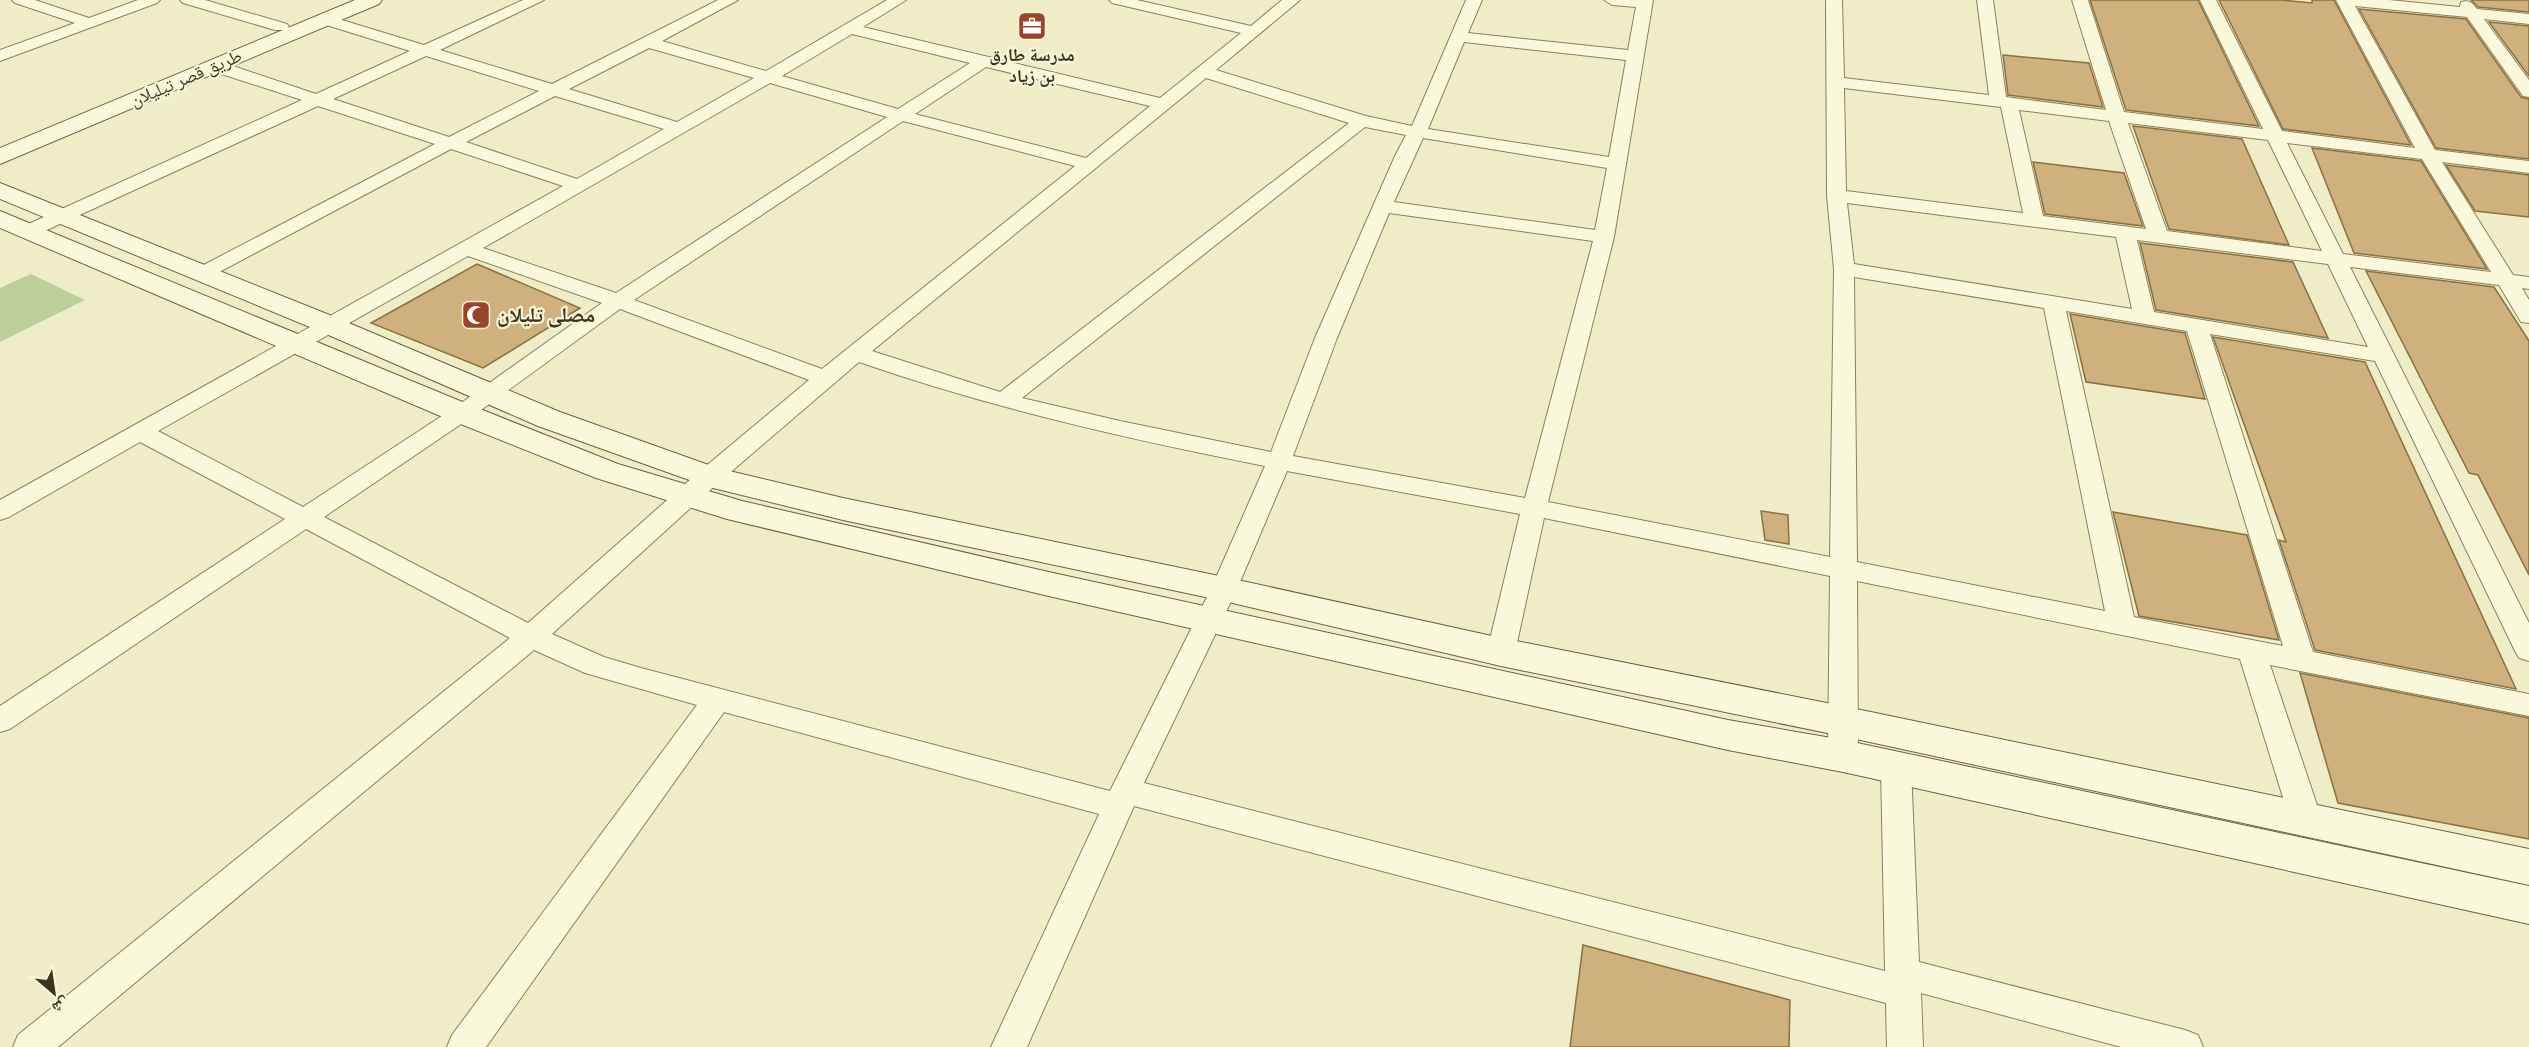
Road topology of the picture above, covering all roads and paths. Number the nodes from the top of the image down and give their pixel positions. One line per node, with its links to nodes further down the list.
1 (20, 0): 23 (street)
2 (152, 0): 23 (street)
3 (188, 0): 24 (street)
4 (345, 0): 24 (main road, طريق قصر تيليلان)
5 (372, 0): 21 (main road, طريق قصر تيليلان)
6 (536, 0): 29 (street)
7 (730, 0): 28 (street)
8 (898, 0): 25 (street)
9 (1117, 0): 20 (street)
10 (1184, 0): 20 (street)
11 (1292, 0): 26 (street)
12 (1474, 0): 27 (street)
13 (1612, 0): 18 (street)
14 (1834, 0): 36 (street)
15 (1985, 0): 40 (street)
16 (2080, 0): 42 (street)
17 (2208, 0): 47 (street)
18 (1645, 1): 31 (street)
19 (2467, 6): 22 (street); 38 (street); 50 (street)
20 (1167, 11): 26 (street)
21 (326, 20): 29 (street); 33 (main road, طريق قصر تيليلان)
22 (2529, 20)
23 (90, 23): 30 (street)
24 (281, 27): 49 (main road, طريق قصر تيليلان)
25 (850, 29): 32 (street); 35 (street)
26 (1253, 31): 34 (street)
27 (1459, 37): 31 (street); 46 (street)
28 (648, 42): 35 (street); 37 (street)
29 (427, 50): 37 (street); 39 (street)
30 (0, 56)
31 (1635, 56): 53 (street)
32 (982, 62): 41 (street); 43 (street)
33 (215, 66): 39 (street); 51 (main road, طريق قصر تيليلان)
34 (1204, 72): 41 (street); 44 (street)
35 (765, 77): 43 (street); 45 (street)
36 (1837, 82): 40 (street); 57 (street)
37 (556, 90): 45 (street); 48 (street)
38 (2529, 92)
39 (318, 99): 48 (street); 59 (street)
40 (2004, 101): 42 (street); 60 (street)
41 (1164, 104): 52 (street)
42 (2116, 115): 47 (street); 64 (street)
43 (903, 116): 52 (street); 71 (street)
44 (1362, 121): 46 (street); 82 (street)
45 (678, 128): 55 (street)
46 (1416, 132): 53 (street); 58 (street)
47 (2273, 134): 50 (street); 66 (street)
48 (450, 142): 55 (street); 68 (street)
49 (0, 144)
50 (2428, 154): 54 (street); 69 (street)
51 (0, 157)
52 (1089, 164): 78 (street)
53 (1616, 164): 63 (street)
54 (2529, 167)
55 (578, 185): 65 (street)
56 (0, 190): 59 (main road)
57 (1837, 196): 60 (street); 67 (street)
58 (1383, 206): 63 (street); 85 (street)
59 (62, 216): 61 (street); 68 (main road)
60 (2034, 221): 62 (street)
61 (14, 225): 77 (main road)
62 (2125, 232): 64 (street); 73 (street)
63 (1604, 237): 87 (street)
64 (2159, 237): 66 (street)
65 (467, 249): 71 (street); 75 (street)
66 (2337, 260): 69 (street); 79 (street)
67 (1844, 269): 72 (street); 90 (street)
68 (201, 274): 75 (main road)
69 (2506, 280): 70 (street); 74 (street)
70 (2529, 283)
71 (618, 301): 80 (street); 81 (street)
72 (2053, 302): 73 (street); 92 (street)
73 (2144, 317): 76 (street)
74 (2529, 317)
75 (327, 324): 77 (street); 81 (main road)
76 (2196, 325): 79 (street); 97 (street)
77 (297, 343): 83 (main road); 84 (street)
78 (856, 353): 80 (street); 82 (street)
79 (2384, 356): 94 (street)
80 (825, 378): 86 (street)
81 (488, 392): 83 (street); 86 (main road)
82 (1004, 400): 85 (street)
83 (462, 413): 86 (main road); 89 (street)
84 (139, 431): 88 (street); 89 (street)
85 (1279, 462): 87 (street); 91 (street)
86 (699, 486): 91 (main road); 93 (street)
87 (1535, 508): 90 (street); 95 (street)
88 (0, 511)
89 (304, 517): 93 (street); 100 (street)
90 (1843, 568): 92 (street); 101 (street)
91 (1217, 604): 95 (main road); 102 (main road); 104 (street)
92 (2122, 626): 96 (street)
93 (531, 637): 98 (street); 109 (street)
94 (2529, 651)
95 (1501, 652): 101 (main road)
96 (2252, 652): 97 (street); 105 (street)
97 (2302, 662): 99 (street)
98 (717, 700): 104 (street); 110 (street)
99 (2529, 705)
100 (0, 721)
101 (1842, 721): 102 (street); 105 (main road)
102 (1843, 756): 103 (main road)
103 (1896, 767): 107 (main road); 108 (street)
104 (1121, 798): 108 (street); 111 (street)
105 (2307, 820): 106 (main road)
106 (2529, 867)
107 (2529, 905)
108 (1903, 982): 112 (street); 113 (street)
109 (31, 1047)
110 (465, 1047)
111 (1009, 1047)
112 (1905, 1047)
113 (2185, 1047)

